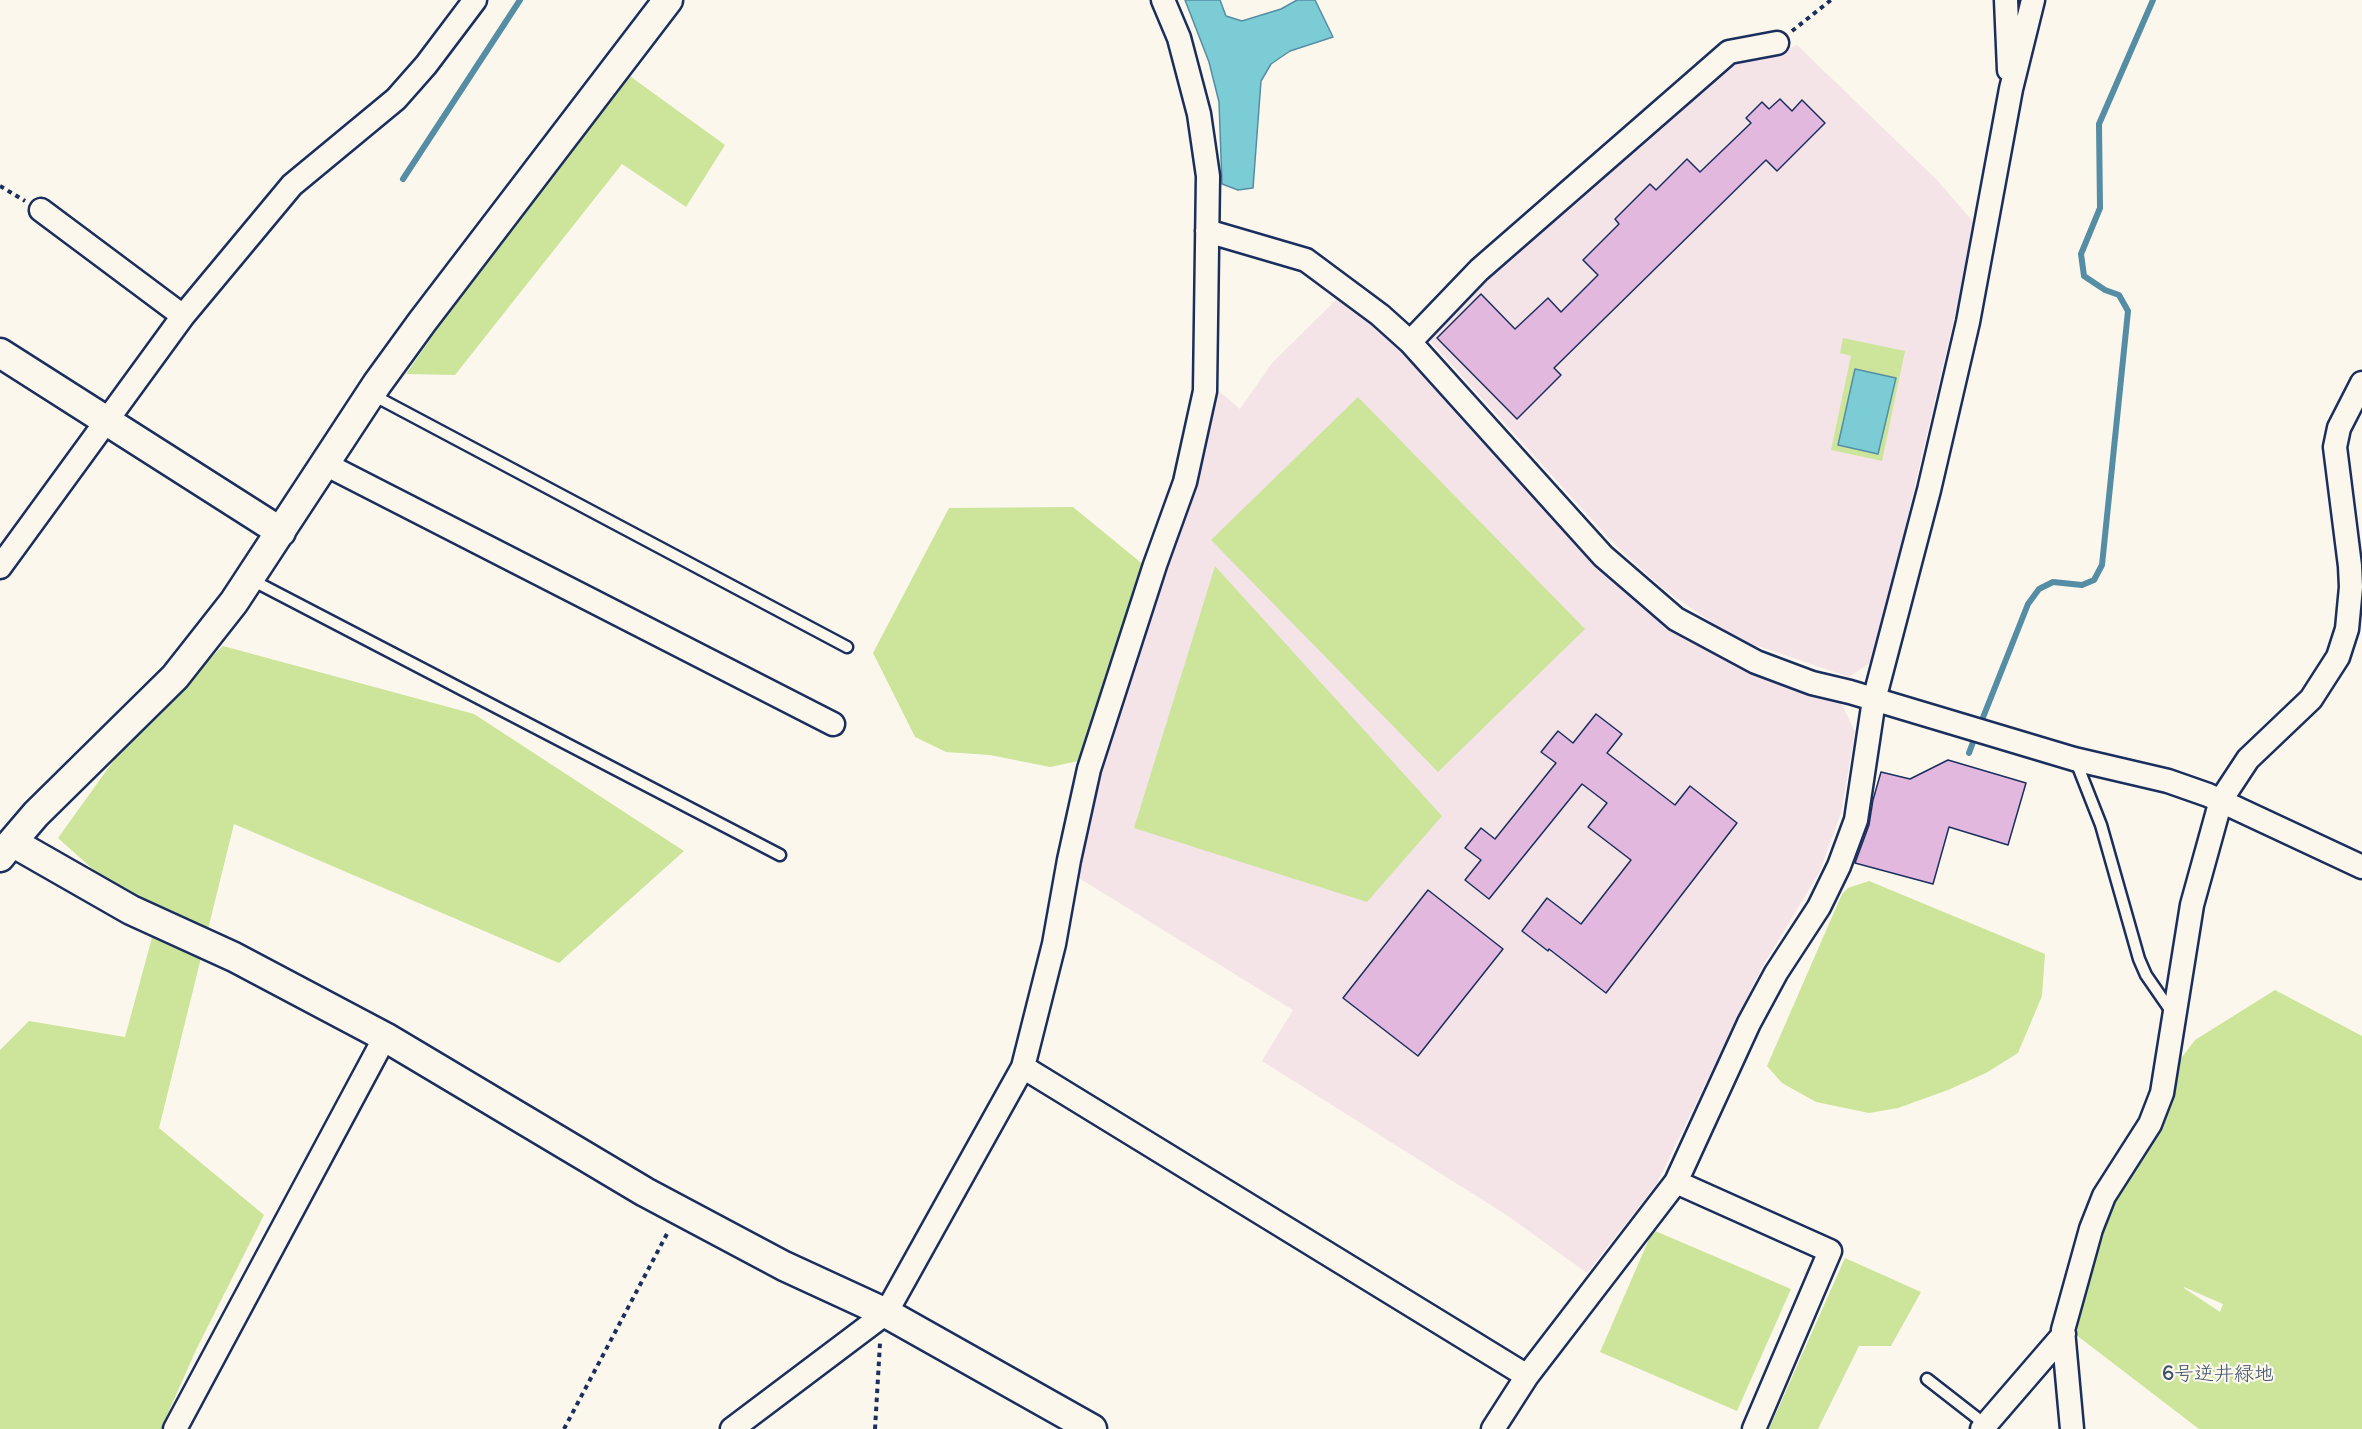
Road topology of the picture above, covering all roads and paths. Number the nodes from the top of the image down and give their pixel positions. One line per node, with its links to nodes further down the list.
1 (475, 0): 12 (street)
2 (668, 0): 16 (street)
3 (1163, 0): 11 (street)
4 (1831, 0): 7 (path)
5 (2007, 0): 8 (street)
6 (2033, 0): 8 (street)
7 (1777, 43): 13 (street)
8 (2011, 89): 23 (street)
9 (0, 186): 10 (path)
10 (41, 210): 12 (street)
11 (1207, 231): 13 (street); 32 (street)
12 (183, 316): 17 (street)
13 (1410, 342): 23 (street)
14 (0, 353): 17 (street)
15 (2362, 383): 26 (street)
16 (371, 393): 18 (street); 22 (lane)
17 (106, 422): 19 (street); 20 (street)
18 (325, 464): 19 (street); 24 (street)
19 (281, 532): 21 (street)
20 (0, 567)
21 (249, 579): 27 (street); 28 (lane)
22 (847, 647)
23 (1874, 700): 25 (street); 33 (street)
24 (833, 724)
25 (2074, 759): 26 (street); 30 (lane)
26 (2220, 800): 29 (street); 30 (street)
27 (4, 844): 31 (street)
28 (780, 855)
29 (2362, 867)
30 (2174, 1016): 36 (street)
31 (385, 1037): 34 (street); 40 (street)
32 (1023, 1067): 35 (street); 37 (street)
33 (1676, 1182): 37 (street); 46 (street)
34 (679, 1211): 35 (street); 41 (path)
35 (886, 1313): 42 (street); 43 (path); 44 (street)
36 (2064, 1334): 39 (street); 47 (street)
37 (1527, 1376): 45 (street)
38 (1927, 1379): 39 (lane)
39 (1984, 1427)
40 (175, 1429)
41 (564, 1429)
42 (732, 1429)
43 (875, 1429)
44 (1092, 1429)
45 (1492, 1429)
46 (1754, 1429)
47 (2072, 1429)

